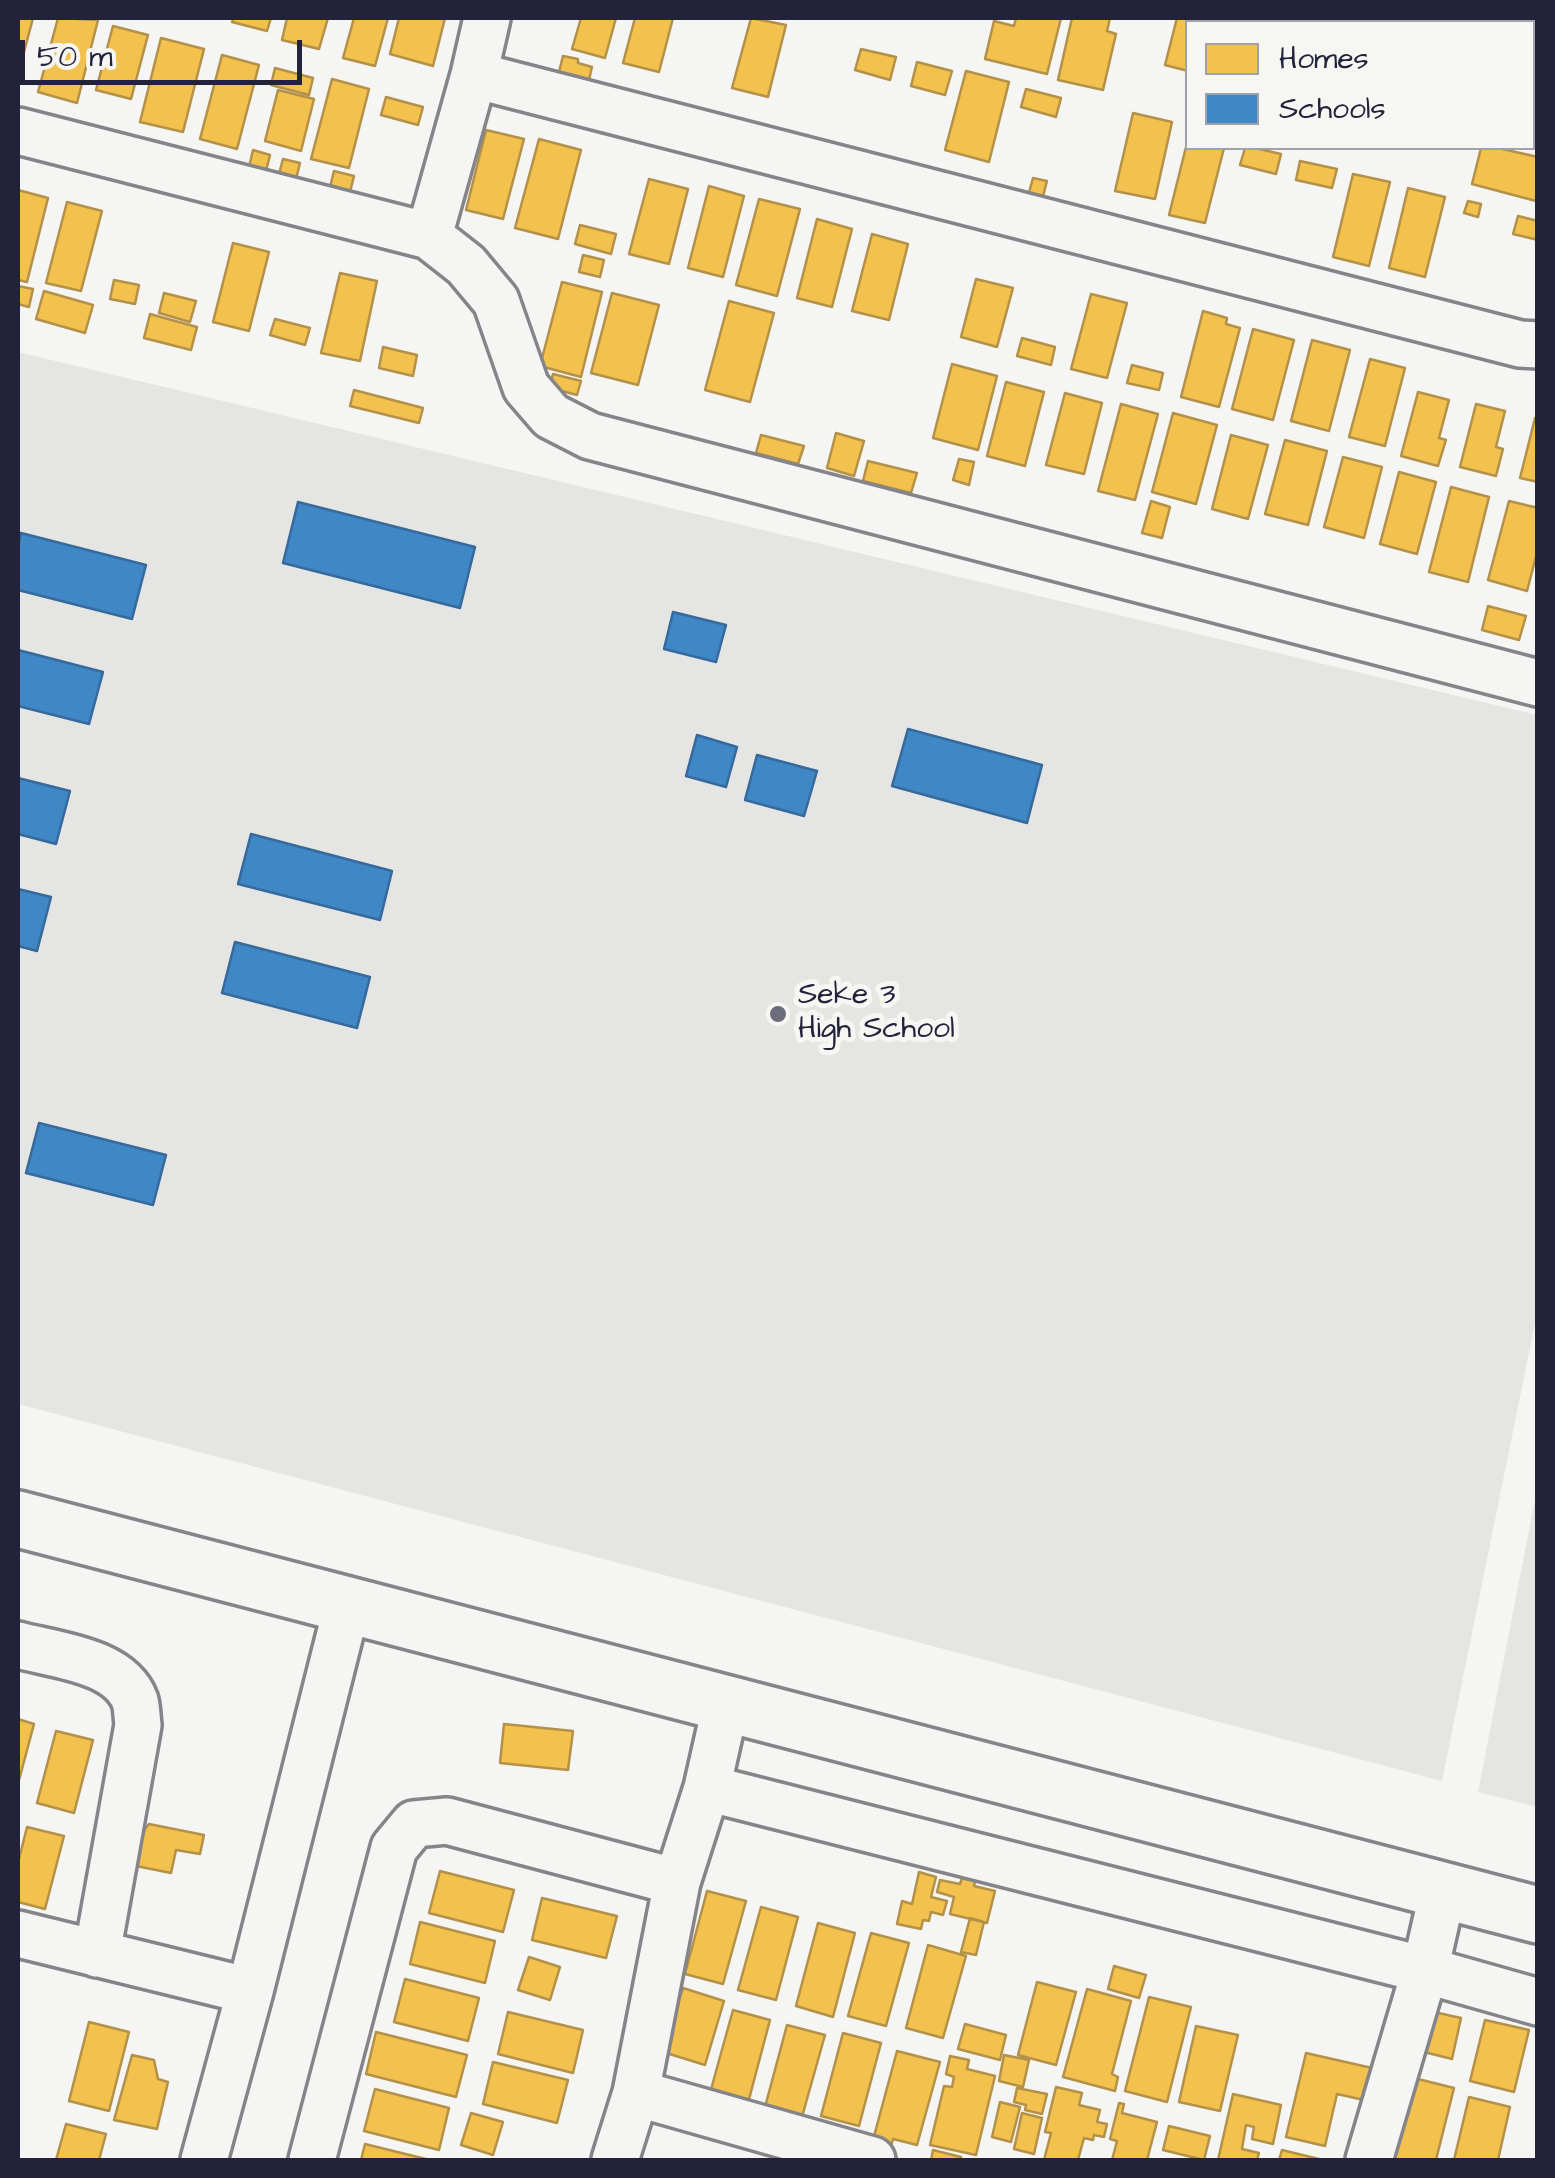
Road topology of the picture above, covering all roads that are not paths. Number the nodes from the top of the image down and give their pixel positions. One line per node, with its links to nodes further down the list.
1 (487, 18): 2 (street)
2 (474, 75): 4 (street); 5 (street)
3 (18, 131): 4 (street)
4 (430, 236): 6 (street)
5 (1538, 345)
6 (1538, 683)
7 (18, 1519): 8 (street)
8 (346, 1606): 10 (street); 18 (street)
9 (18, 1646): 16 (street)
10 (726, 1704): 11 (street); 13 (street)
11 (706, 1788): 12 (street); 17 (street)
12 (677, 1882): 20 (street); 22 (street)
13 (1443, 1891): 14 (street); 17 (street)
14 (1538, 1915)
15 (18, 1934): 16 (street)
16 (97, 1954): 18 (street)
17 (1425, 1970): 19 (street); 25 (street)
18 (250, 1990): 21 (street)
19 (1538, 2002)
20 (636, 2093): 23 (street); 24 (street)
21 (204, 2160)
22 (312, 2160)
23 (616, 2160)
24 (872, 2160)
25 (1369, 2160)

